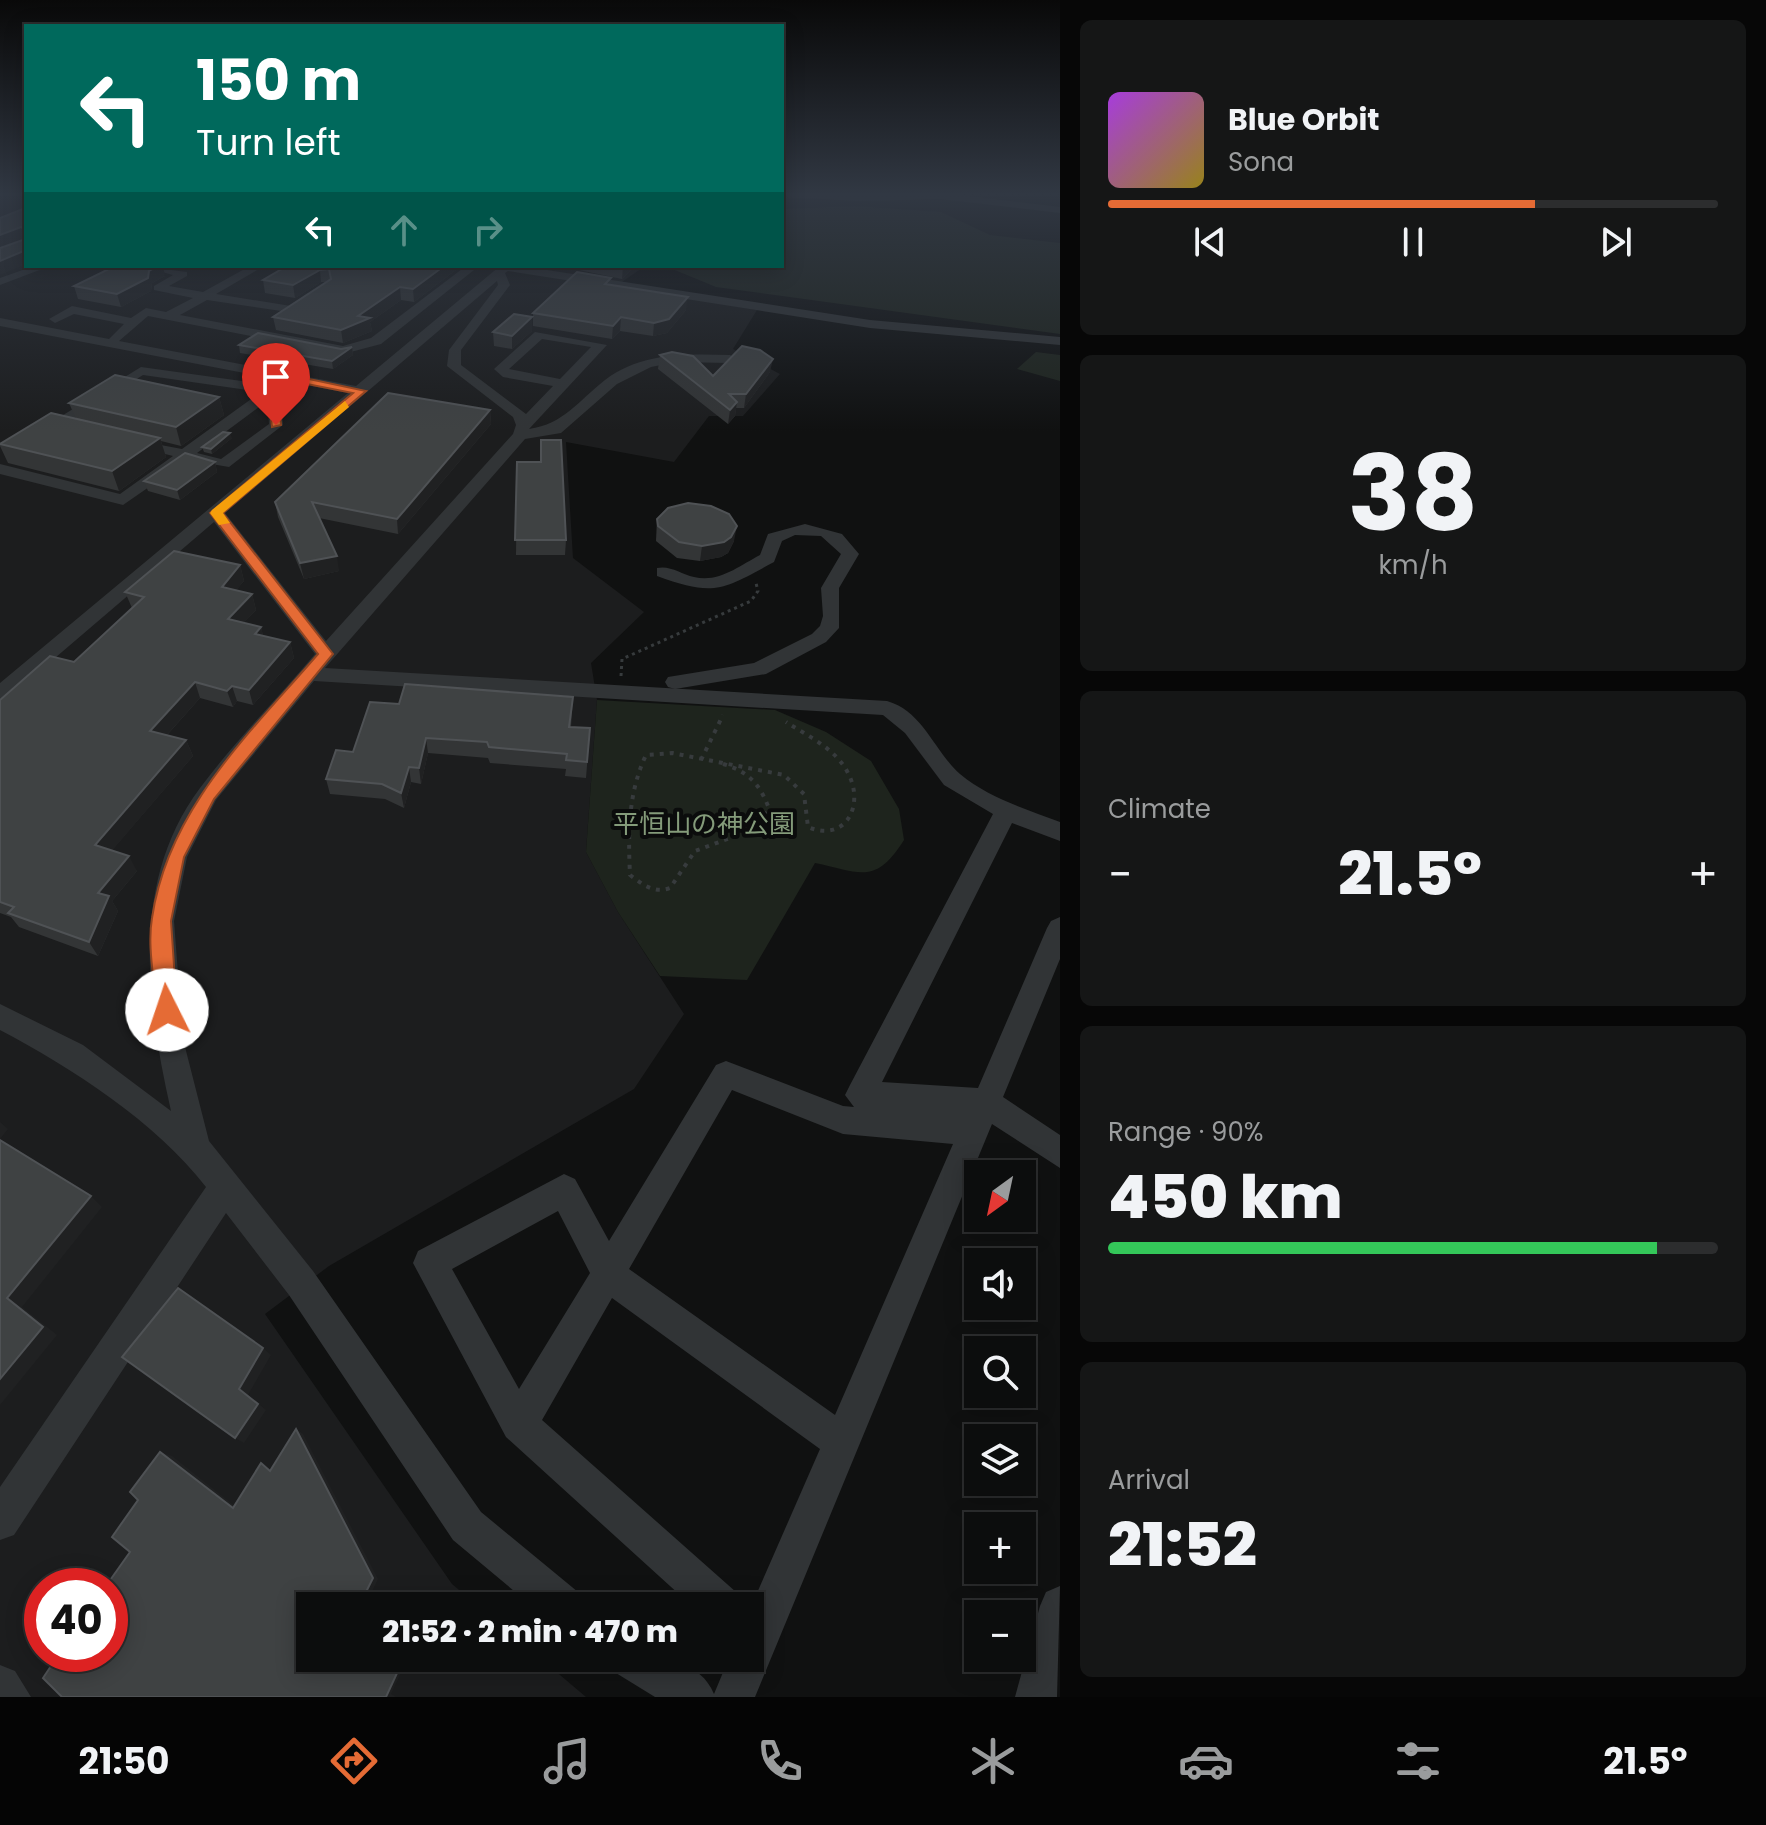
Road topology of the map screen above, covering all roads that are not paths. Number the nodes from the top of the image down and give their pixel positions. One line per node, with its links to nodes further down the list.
1 (27, 272): 8 (street)
2 (175, 272): 9 (street)
3 (247, 272): 9 (street)
4 (465, 272): 18 (street)
5 (499, 272): 25 (street)
6 (504, 272): 27 (street)
7 (531, 272): 20 (street)
8 (0, 282)
9 (205, 296): 12 (street); 14 (street)
10 (303, 302): 12 (street)
11 (126, 308): 13 (street)
12 (291, 310): 18 (street)
13 (146, 312): 14 (street); 17 (street)
14 (170, 316): 18 (street); 19 (street)
15 (55, 319): 17 (street)
16 (0, 322): 19 (street)
17 (133, 322): 19 (street)
18 (257, 331)
19 (111, 340): 22 (street)
20 (1060, 341)
21 (730, 359): 27 (street)
22 (290, 378): 24 (street); 25 (street)
23 (565, 384): 23 (street); 27 (street)
24 (273, 389): 26 (street); 31 (street); 31 (street)
25 (361, 391): 33 (street)
26 (56, 424): 28 (street); 30 (street)
27 (522, 430): 35 (street)
28 (85, 431)
29 (113, 438): 31 (street)
30 (29, 441)
31 (185, 454): 32 (street)
32 (0, 469)
33 (216, 513): 35 (street); 38 (street)
34 (663, 572): 37 (street)
35 (326, 654): 36 (street)
36 (308, 674): 37 (street); 44 (street)
37 (643, 691): 39 (street)
38 (0, 694)
39 (1006, 811): 40 (street); 43 (street)
40 (1060, 832)
41 (1060, 928): 43 (street)
42 (0, 1016): 44 (street)
43 (979, 1116): 45 (street); 47 (street); 49 (street)
44 (195, 1148): 46 (street)
45 (1060, 1153)
46 (225, 1187): 50 (street); 51 (street)
47 (608, 1274): 48 (street); 48 (street); 49 (street)
48 (519, 1424): 52 (street)
49 (840, 1441): 54 (street)
50 (0, 1521)
51 (547, 1592)
52 (706, 1592)
53 (1060, 1606): 61 (street)
54 (764, 1618)
55 (654, 1672): 59 (street)
56 (743, 1672): 60 (street)
57 (0, 1686): 58 (street)
58 (10, 1697)
59 (694, 1697)
60 (734, 1697)
61 (1036, 1697)

